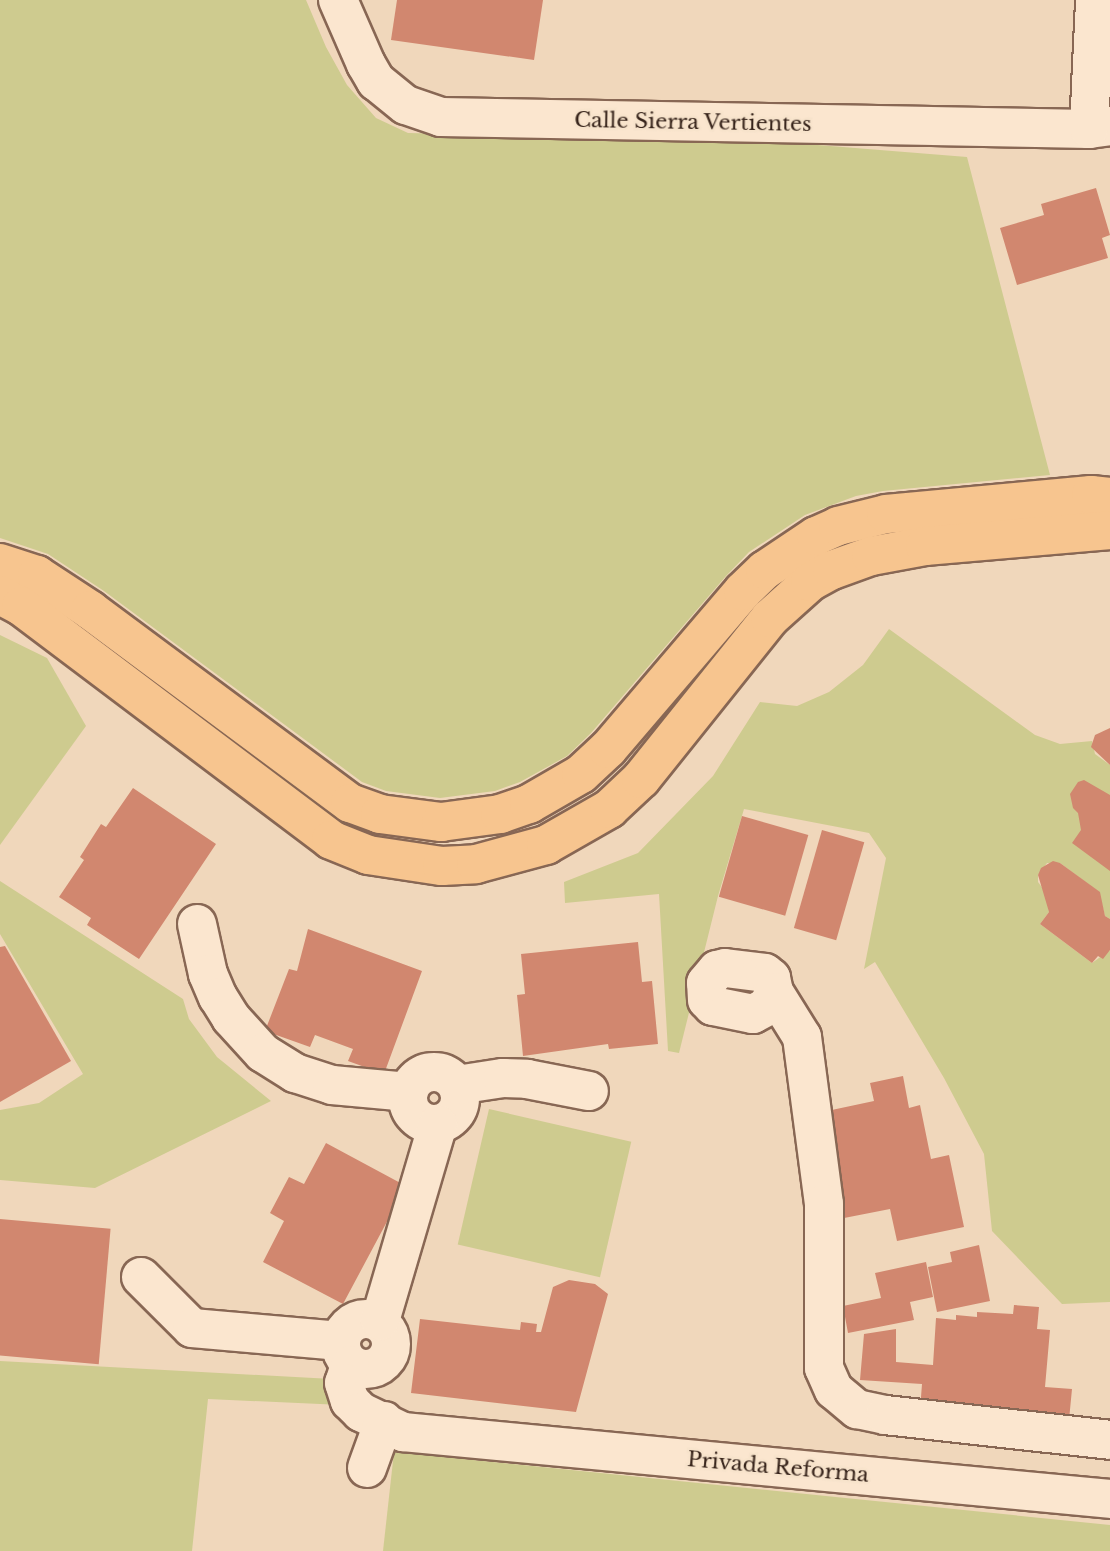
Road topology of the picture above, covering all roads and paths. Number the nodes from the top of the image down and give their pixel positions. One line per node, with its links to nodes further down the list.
1 (338, 0): 3 (street, Calle Sierra Vertientes)
2 (1095, 0): 3 (street)
3 (1100, 127)
4 (1104, 494): 6 (main road)
5 (1110, 530): 7 (main road)
6 (0, 563)
7 (0, 595)
8 (197, 924): 12 (street)
9 (774, 992): 17 (street)
10 (457, 1085): 11 (street); 12 (street); 13 (street)
11 (589, 1091)
12 (409, 1092): 13 (street)
13 (438, 1124): 15 (street)
14 (141, 1277): 15 (street)
15 (355, 1358): 16 (street)
16 (384, 1421): 18 (street); 19 (street, Privada Reforma)
17 (1110, 1440)
18 (367, 1468)
19 (1110, 1499)

